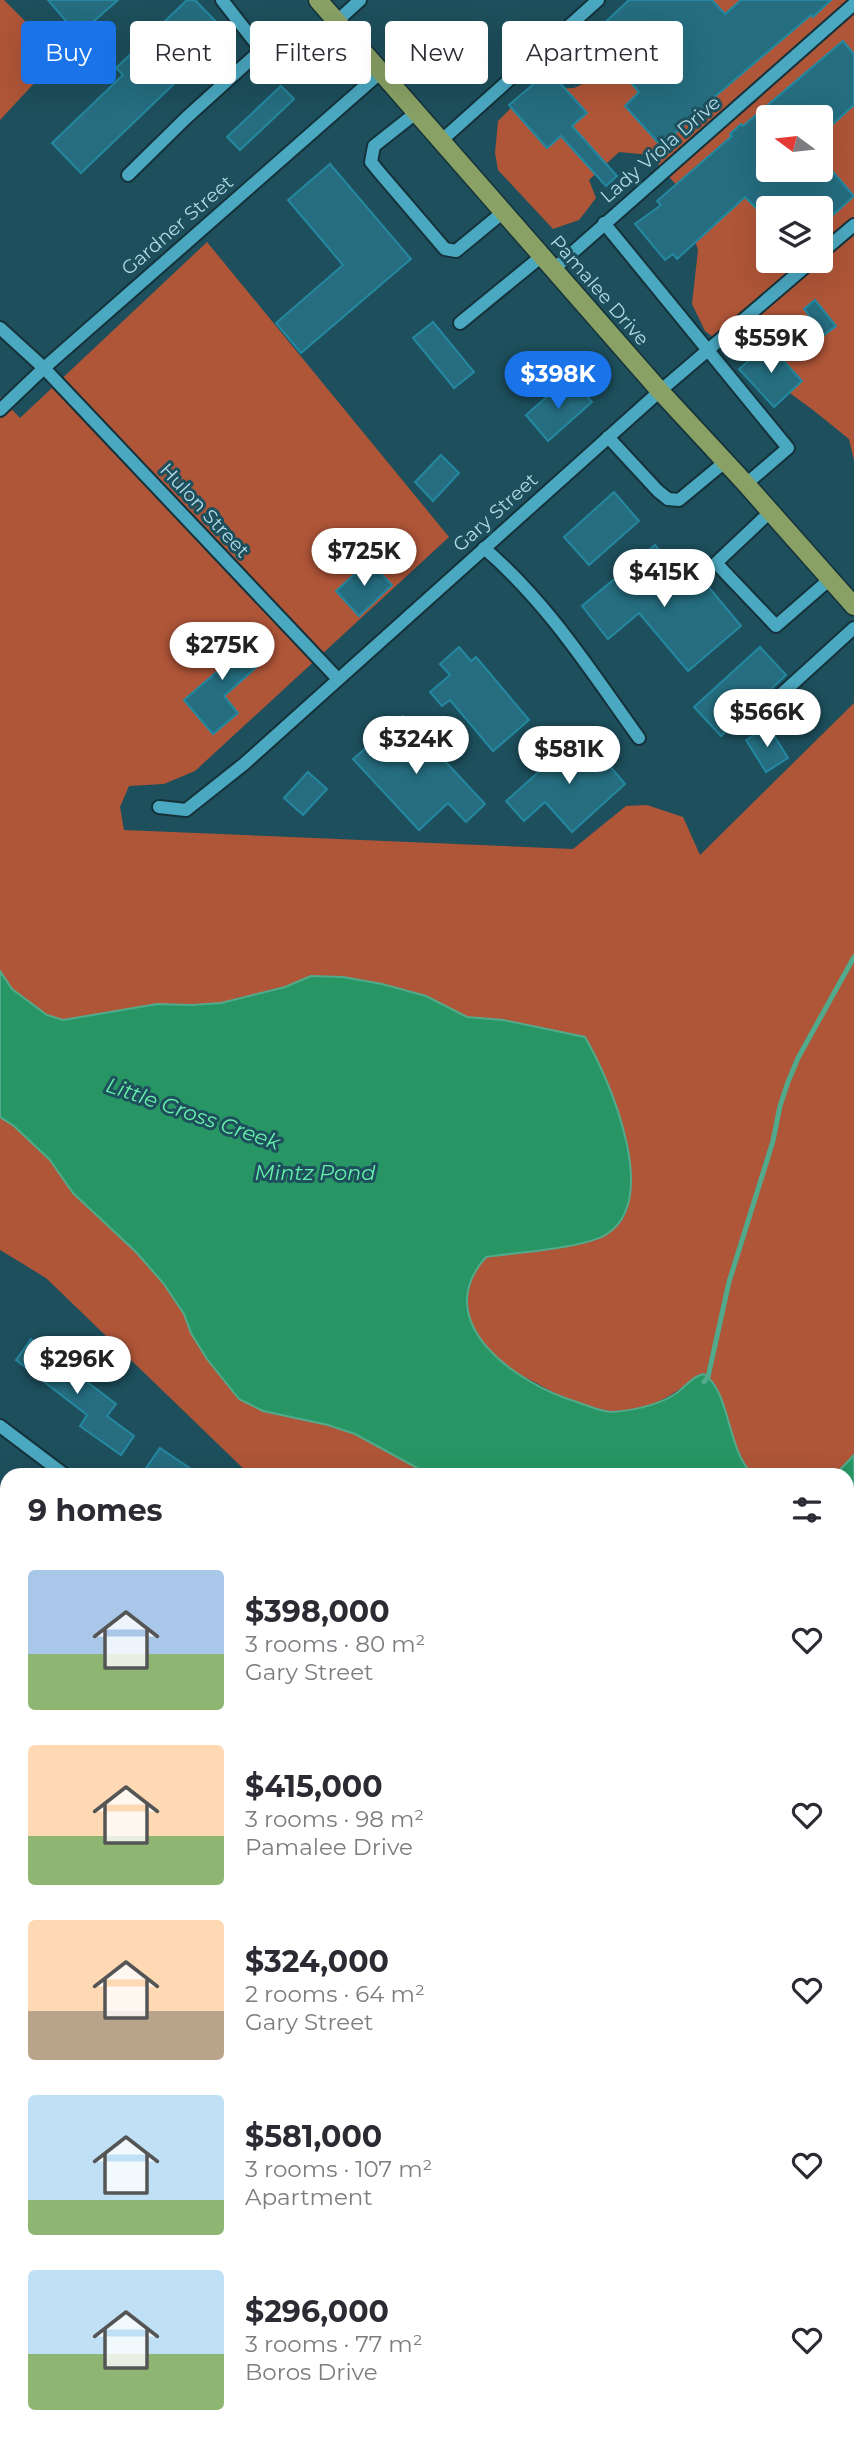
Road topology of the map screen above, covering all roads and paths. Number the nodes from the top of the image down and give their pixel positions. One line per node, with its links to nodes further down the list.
1 (222, 0): 7 (street)
2 (318, 0): 6 (main road, Pamalee Drive)
3 (360, 0): 6 (street)
4 (598, 0): 11 (street)
5 (854, 4): 14 (street, Lady Viola Drive)
6 (337, 20): 9 (main road, Pamalee Drive)
7 (250, 36)
8 (250, 60): 12 (street)
9 (381, 72): 10 (main road, Pamalee Drive); 22 (street, Gardner Street)
10 (417, 112): 11 (main road, Pamalee Drive); 13 (street)
11 (442, 140): 13 (main road, Pamalee Drive)
12 (128, 175)
13 (502, 212): 17 (main road, Pamalee Drive)
14 (604, 223): 17 (street, Lady Viola Drive); 21 (street)
15 (854, 225): 16 (street)
16 (833, 243)
17 (549, 262): 19 (street, Lady Viola Drive); 23 (main road, Pamalee Drive)
18 (798, 273): 21 (street, Gary Street)
19 (460, 323)
20 (0, 328): 22 (street, Hulon Street)
21 (707, 349): 23 (street, Gary Street); 27 (street)
22 (44, 368): 24 (street, Gardner Street); 33 (street, Hulon Street)
23 (660, 391): 25 (street, Gary Street); 26 (main road, Pamalee Drive)
24 (0, 410)
25 (608, 437): 26 (street); 29 (street, Gary Street)
26 (726, 461): 27 (main road, Pamalee Drive)
27 (747, 484): 28 (main road, Pamalee Drive)
28 (771, 512): 30 (main road, Pamalee Drive); 30 (street)
29 (484, 548): 33 (street, Gary Street); 35 (street)
30 (830, 579): 31 (main road, Pamalee Drive)
31 (854, 606)
32 (854, 628): 34 (street)
33 (338, 679): 36 (street, Gary Street)
34 (765, 709)
35 (639, 738)
36 (159, 807)
37 (0, 1426): 38 (street)
38 (56, 1468)

